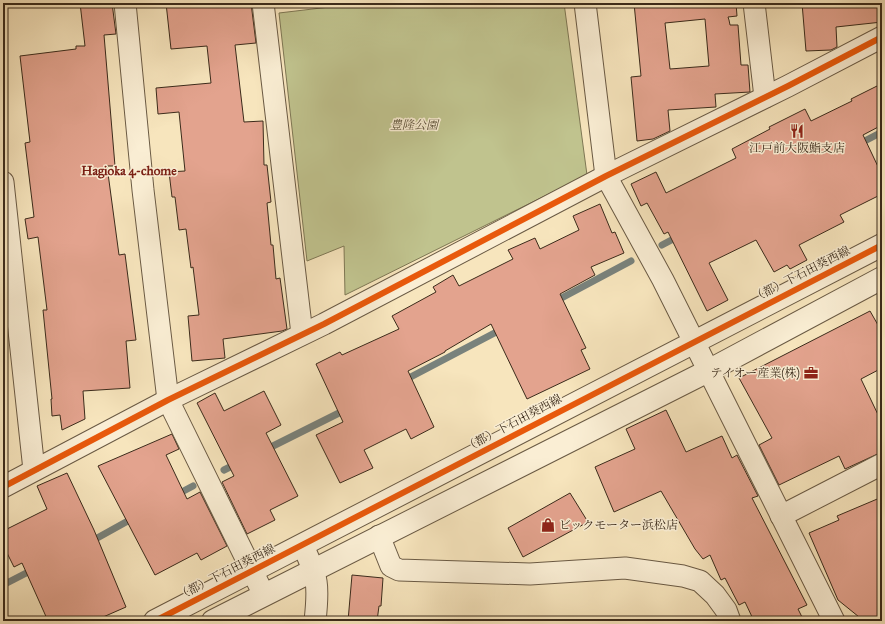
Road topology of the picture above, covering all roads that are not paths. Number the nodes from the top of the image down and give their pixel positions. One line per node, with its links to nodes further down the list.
1 (125, 3): 14 (street)
2 (263, 3): 11 (street)
3 (585, 3): 7 (street)
4 (754, 3): 6 (street)
5 (882, 37): 6 (street)
6 (765, 98): 7 (street)
7 (606, 176): 11 (street); 12 (street)
8 (3, 182): 16 (street)
9 (882, 245): 12 (street, （都）下石田葵西線)
10 (882, 278): 13 (street)
11 (302, 334): 14 (street)
12 (693, 342): 13 (street); 20 (street, （都）下石田葵西線)
13 (708, 371): 18 (street); 19 (street)
14 (168, 400): 16 (street); 22 (street)
15 (882, 464): 18 (street)
16 (34, 470): 17 (street)
17 (3, 487)
18 (781, 516): 28 (street)
19 (379, 536): 21 (street); 27 (street)
20 (303, 546): 21 (street); 22 (street, （都）下石田葵西線)
21 (314, 570): 23 (street); 26 (street)
22 (251, 571): 23 (street); 24 (street, （都）下石田葵西線)
23 (264, 594): 25 (street)
24 (155, 621)
25 (214, 621)
26 (315, 621)
27 (730, 621)
28 (834, 621)

